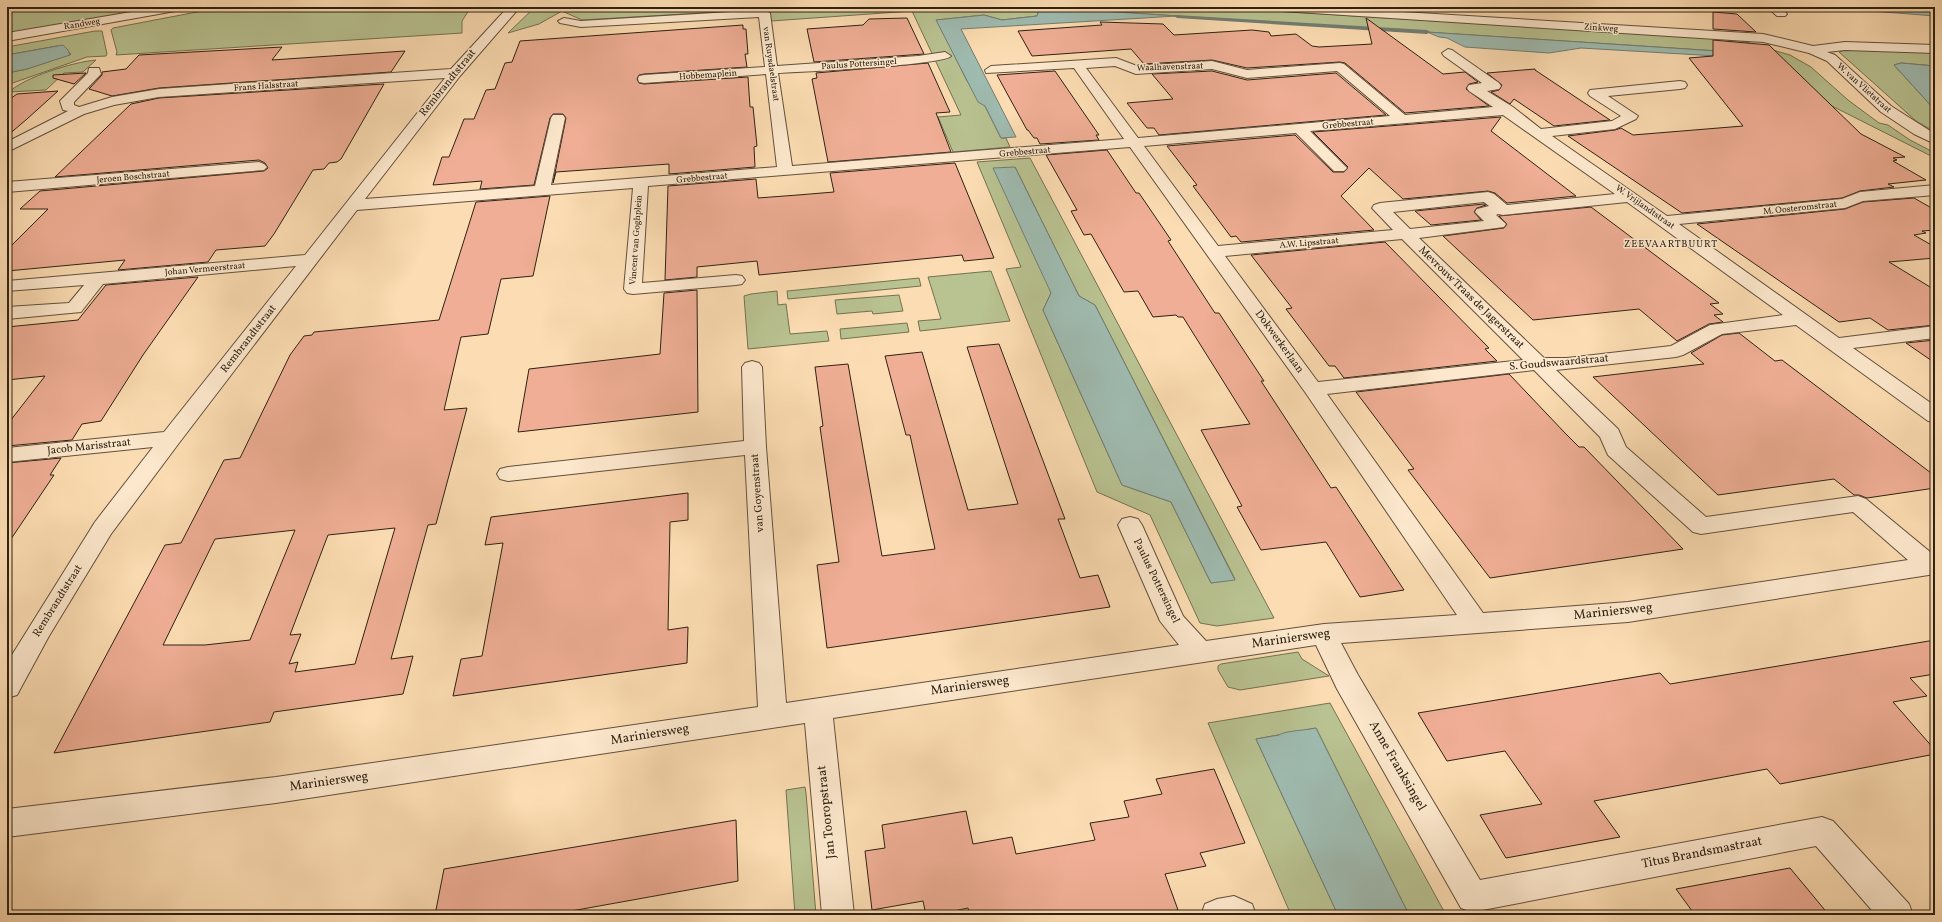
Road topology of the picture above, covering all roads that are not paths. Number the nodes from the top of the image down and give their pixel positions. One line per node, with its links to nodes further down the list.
1 (181, 7): 5 (street, Randweg)
2 (514, 7): 14 (street, Rembrandtstraat)
3 (1265, 7): 6 (street, Zinkweg)
4 (564, 21): 11 (street, van Ruysdaelstraat)
5 (7, 37)
6 (1813, 50): 7 (street, Zinkweg); 23 (street, W. van Vlietstraat)
7 (1935, 50)
8 (1448, 53): 17 (street, W. Vrijlandtstraat)
9 (945, 56): 11 (street, Paulus Pottersingel)
10 (1077, 64): 12 (street, Waalhavenstraat); 20 (street, Waalhavenstraat); 24 (street, Dokwerkerlaan)
11 (773, 70): 15 (street, Hobbemaplein); 28 (street, van Ruysdaelstraat)
12 (991, 70)
13 (94, 72): 18 (street)
14 (455, 73): 18 (street, Frans Halsstraat); 34 (street, Rembrandtstraat)
15 (644, 79)
16 (1680, 85): 22 (street)
17 (1508, 110): 20 (street, Grebbestraat); 22 (street, W. Vrijlandtstraat)
18 (79, 111): 25 (street, Frans Halsstraat)
19 (558, 118): 31 (street)
20 (1402, 119): 21 (street, Grebbestraat)
21 (1299, 128): 24 (street, Grebbestraat); 27 (street)
22 (1540, 133): 33 (street, W. Vrijlandtstraat)
23 (1935, 140)
24 (1133, 142): 28 (street, Grebbestraat); 38 (street, Dokwerkerlaan)
25 (7, 148)
26 (259, 167): 30 (street, Jeroen Boschstraat)
27 (1339, 168)
28 (785, 171): 29 (street, Grebbestraat)
29 (641, 183): 31 (street, Grebbestraat); 41 (street, Vincent van Goghplein)
30 (7, 187)
31 (542, 190): 34 (street, Grebbestraat)
32 (1935, 190): 36 (street, M. Oosteromstraat)
33 (1630, 197): 35 (street, A.W. Lipsstraat); 36 (street, W. Vrijlandtstraat)
34 (354, 205): 39 (street, Rembrandtstraat)
35 (1501, 217): 37 (street, A.W. Lipsstraat); 37 (street)
36 (1664, 221): 44 (street, W. Vrijlandtstraat)
37 (1406, 234): 38 (street, A.W. Lipsstraat); 47 (street, Mevrouw Traas de Jagerstraat)
38 (1213, 252): 49 (street, Dokwerkerlaan)
39 (312, 259): 40 (street, Johan Vermeerstraat); 51 (street, Rembrandtstraat)
40 (98, 279): 42 (street, Johan Vermeerstraat); 43 (street)
41 (736, 280)
42 (7, 286)
43 (7, 313)
44 (1800, 319): 46 (street, W. Vrijlandtstraat); 47 (street, S. Goudswaardstraat)
45 (1935, 332): 46 (street)
46 (1835, 344): 50 (street, W. Vrijlandtstraat)
47 (1538, 364): 49 (street, S. Goudswaardstraat); 56 (street, Mevrouw Traas de Jagerstraat)
48 (752, 367): 52 (street)
49 (1313, 389): 57 (street, Dokwerkerlaan)
50 (1935, 416)
51 (171, 438): 53 (street, Jacob Marisstraat); 60 (street, Rembrandtstraat)
52 (755, 447): 54 (street, van Goyenstraat); 62 (street, van Goyenstraat)
53 (7, 456)
54 (508, 474)
55 (1130, 525): 59 (street, Paulus Pottersingel)
56 (1933, 566): 57 (street, Mariniersweg)
57 (1477, 624): 58 (street, Mariniersweg)
58 (1324, 634): 59 (street, Mariniersweg); 64 (street, Anne Franksingel)
59 (1200, 652): 61 (street, Mariniersweg)
60 (7, 688)
61 (818, 709): 62 (street, Mariniersweg); 65 (street, Jan Tooropstraat)
62 (773, 716): 63 (street, Mariniersweg)
63 (7, 823)
64 (1472, 897): 68 (street, Titus Brandsmastraat)
65 (838, 915)
66 (1217, 915): 67 (street)
67 (1240, 915)
68 (1897, 915)

